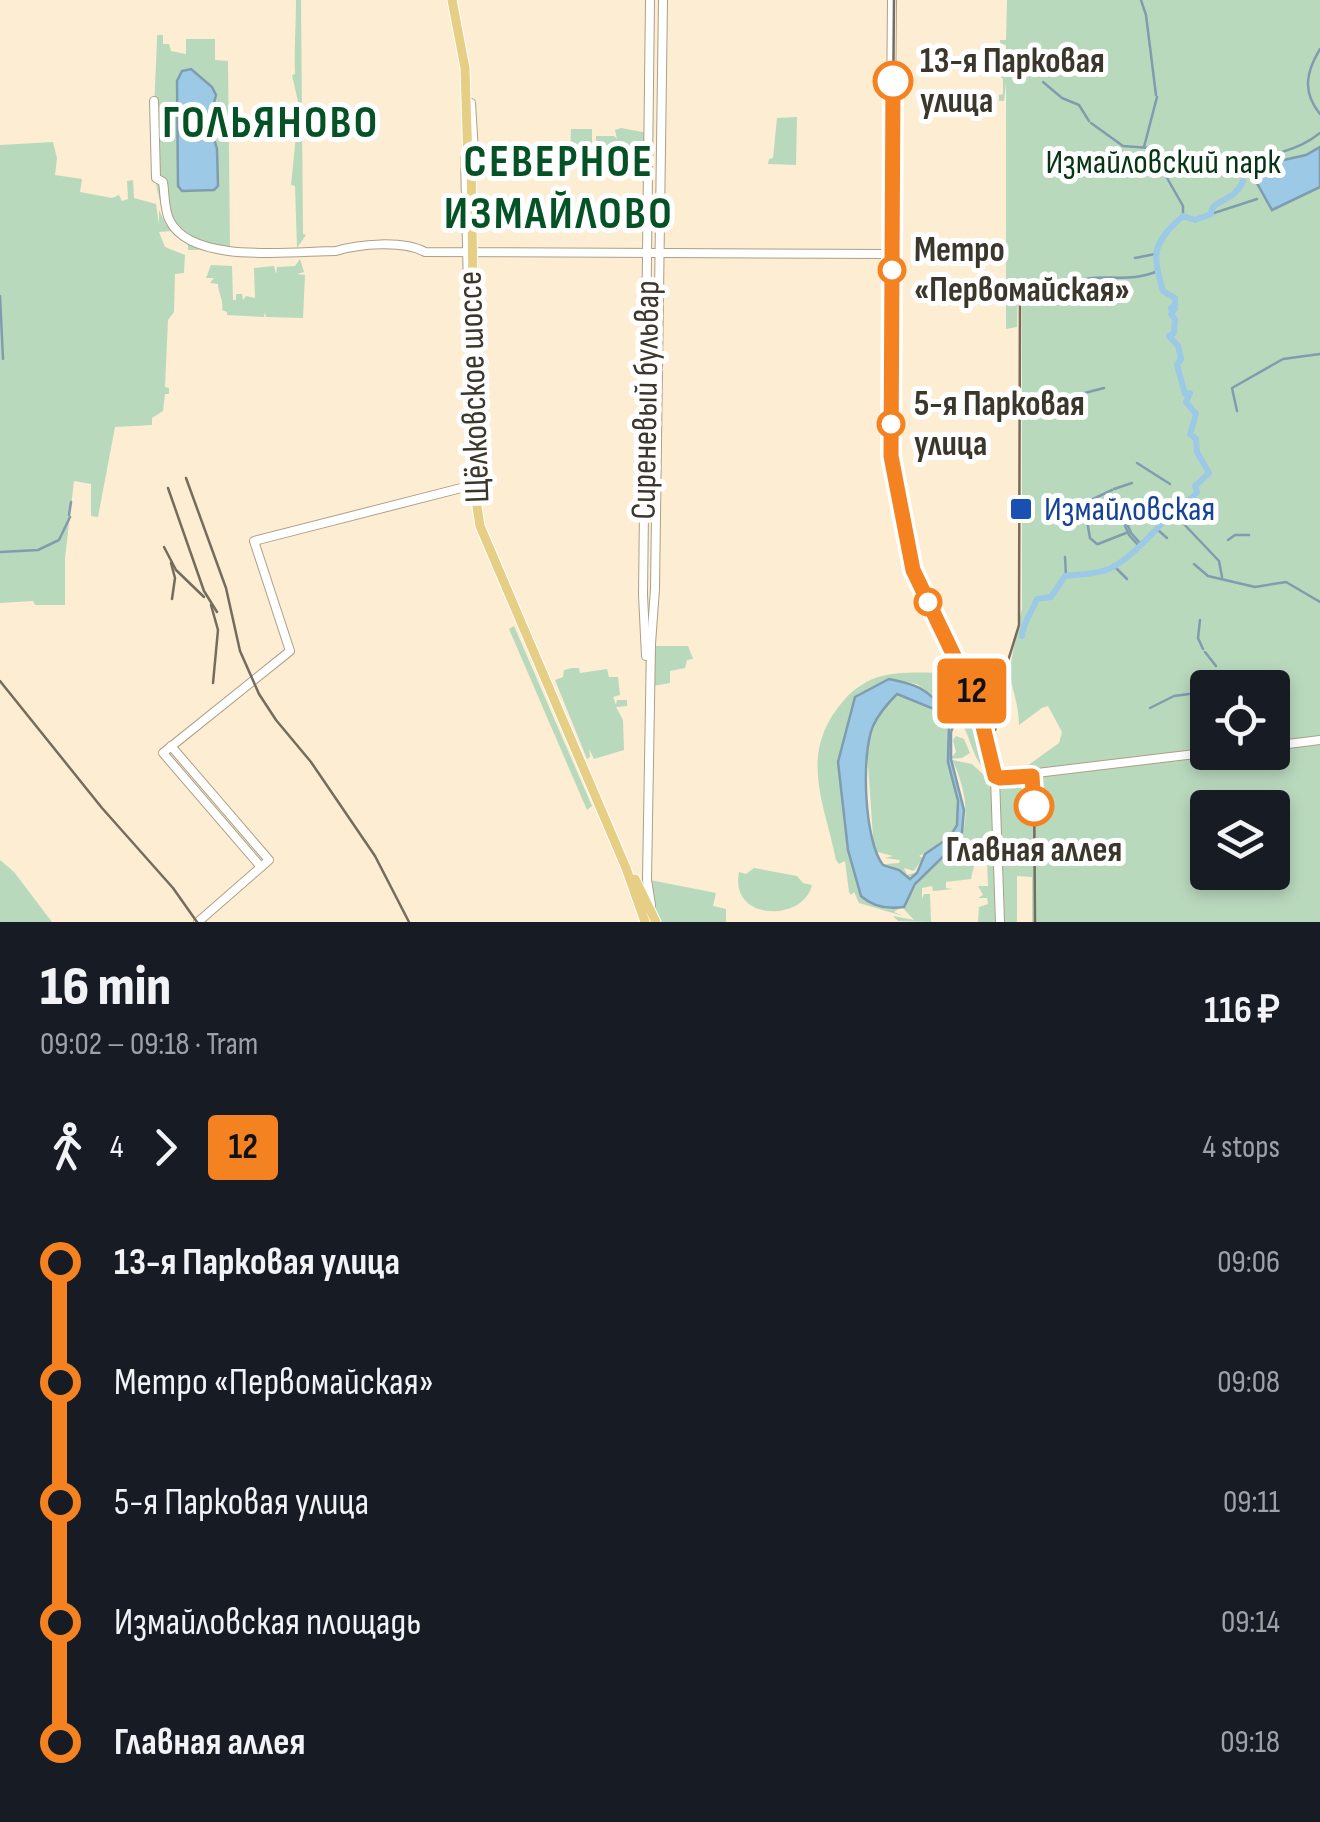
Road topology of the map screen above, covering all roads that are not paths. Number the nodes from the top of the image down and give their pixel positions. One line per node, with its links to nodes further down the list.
1 (454, 0): 6 (main road, Щёлковское шоссе)
2 (650, 0): 8 (main road, Сиреневый бульвар)
3 (663, 0): 9 (main road, Сиреневый бульвар)
4 (894, 0): 10 (main road); 17 (main road)
5 (154, 101): 7 (main road)
6 (469, 104): 7 (main road); 13 (main road, Щёлковское шоссе, bridge)
7 (471, 252): 8 (main road); 14 (main road); 15 (main road)
8 (648, 253): 9 (main road); 11 (main road, Сиреневый бульвар)
9 (660, 253): 10 (main road); 12 (main road, Сиреневый бульвар)
10 (891, 254): 17 (main road)
11 (647, 276): 12 (main road); 18 (main road, Сиреневый бульвар)
12 (660, 276): 18 (main road, Сиреневый бульвар)
13 (472, 283): 14 (main road, Щёлковское шоссе); 15 (main road, Щёлковское шоссе)
14 (474, 347): 26 (main road, Щёлковское шоссе)
15 (471, 363): 16 (main road, Щёлковское шоссе)
16 (472, 485): 21 (main road); 24 (main road, Щёлковское шоссе)
17 (949, 645): 23 (main road)
18 (649, 670): 27 (main road, Сиреневый бульвар)
19 (1320, 740): 20 (main road)
20 (1290, 744)
21 (172, 746): 25 (main road); 25 (main road)
22 (1190, 755): 23 (main road)
23 (997, 776): 31 (main road)
24 (600, 808): 26 (main road); 29 (main road, Щёлковское шоссе)
25 (265, 863): 28 (main road)
26 (630, 879): 27 (main road); 29 (main road, Щёлковское шоссе); 29 (main road)
27 (652, 907): 30 (main road)
28 (201, 920)
29 (643, 922)
30 (656, 922)
31 (1000, 922)

